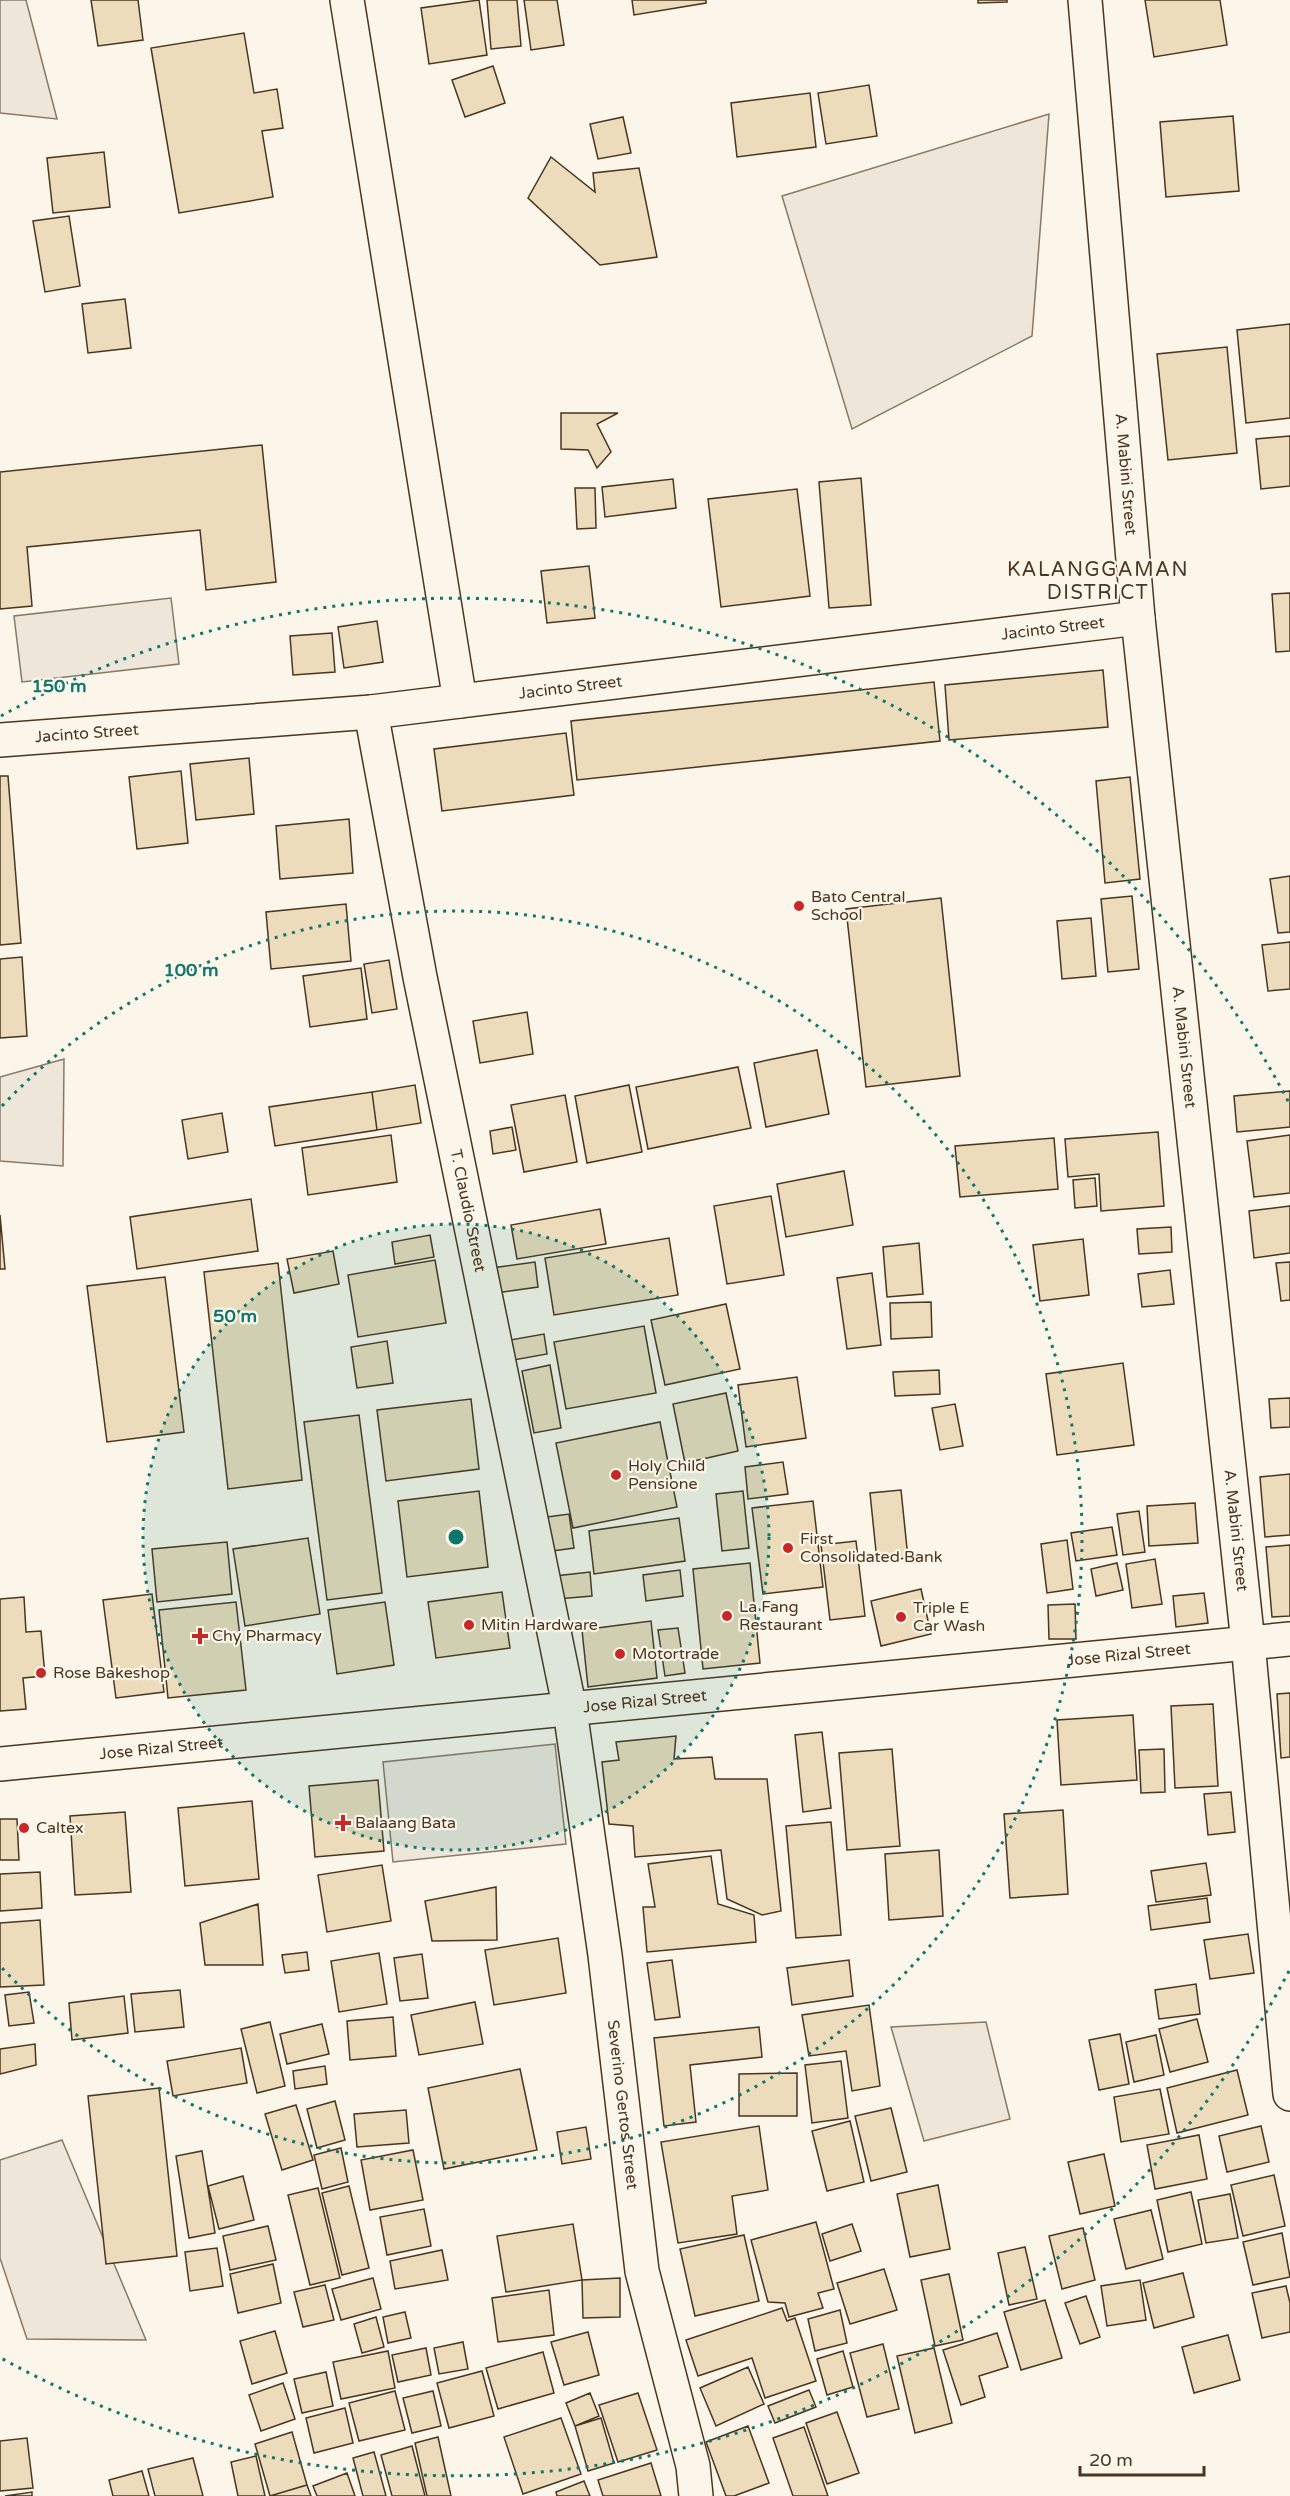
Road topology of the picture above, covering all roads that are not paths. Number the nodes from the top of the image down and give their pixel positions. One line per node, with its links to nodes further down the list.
1 (347, 0): 4 (street)
2 (1086, 0): 3 (street, A. Mabini Street)
3 (1138, 618): 4 (street, Jacinto Street); 8 (street, A. Mabini Street)
4 (460, 701): 5 (street, Jacinto Street)
5 (371, 712): 6 (street, Jacinto Street); 9 (street, T. Claudio Street)
6 (0, 740)
7 (1290, 1639): 8 (street, Jose Rizal Street)
8 (1248, 1643): 9 (street, Jose Rizal Street); 11 (street, A. Mabini Street)
9 (570, 1710): 10 (street, Jose Rizal Street); 12 (street, Severino Gertos Street)
10 (0, 1764)
11 (1290, 2094)
12 (696, 2496)

